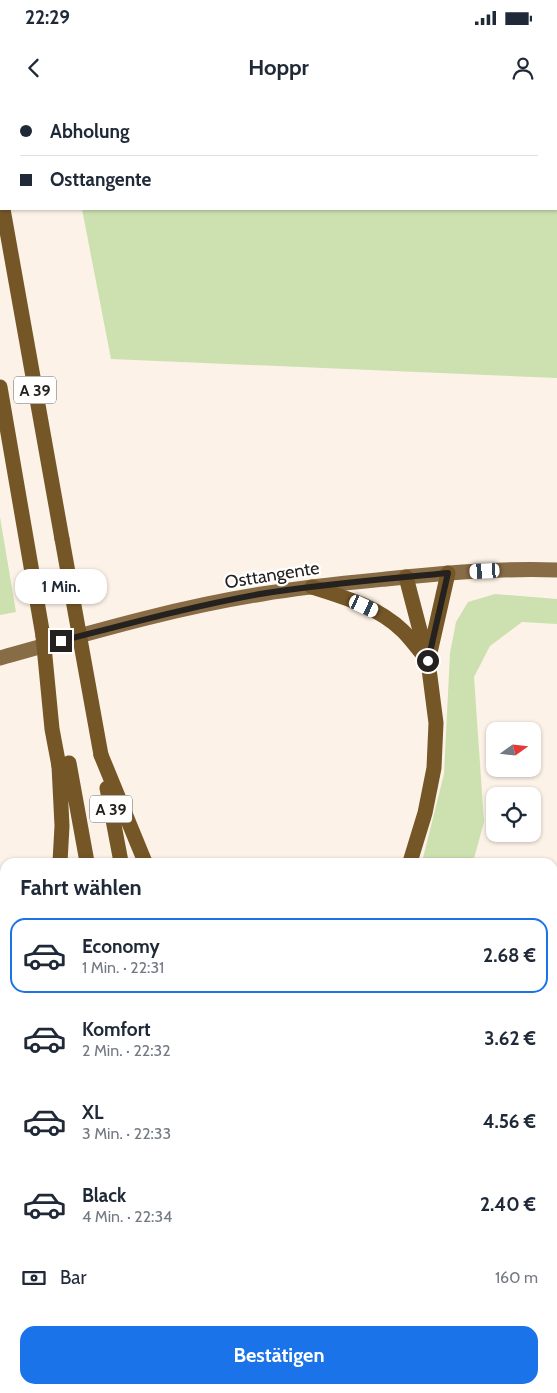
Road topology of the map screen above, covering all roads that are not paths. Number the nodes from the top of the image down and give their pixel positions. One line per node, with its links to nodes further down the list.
1 (3, 210): 9 (highway, A 39, bridge)
2 (0, 388): 10 (highway, A 39, bridge)
3 (557, 570): 4 (main road, Osttangente)
4 (448, 573): 5 (main road, Osttangente); 8 (highway)
5 (406, 577): 6 (main road, Osttangente); 8 (highway)
6 (312, 587): 7 (main road, Osttangente); 8 (highway)
7 (0, 658)
8 (428, 661): 15 (highway)
9 (101, 755): 13 (highway, A 39); 14 (highway)
10 (64, 764): 11 (highway); 12 (highway, A 39)
11 (60, 858)
12 (86, 858)
13 (120, 858)
14 (143, 858)
15 (411, 858)

